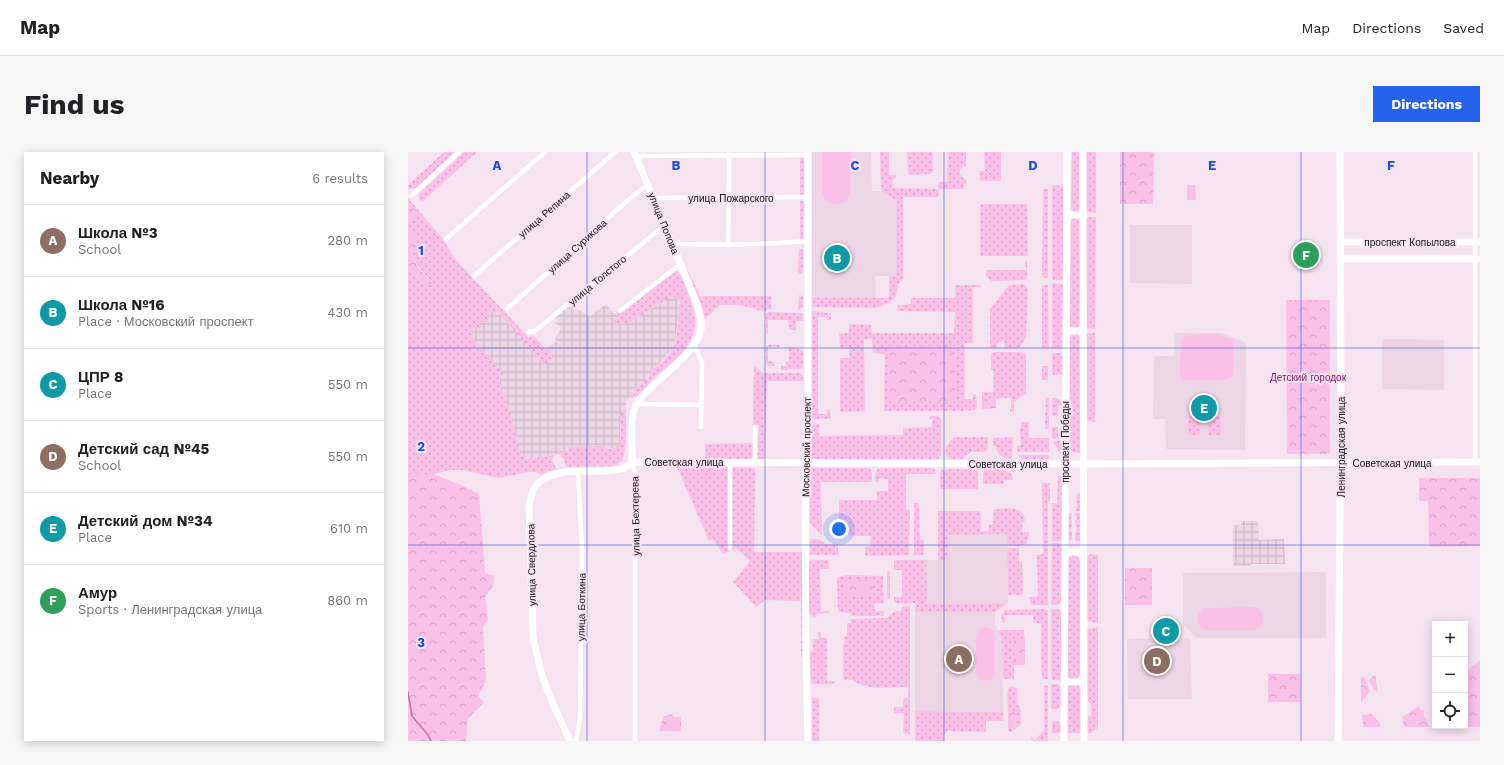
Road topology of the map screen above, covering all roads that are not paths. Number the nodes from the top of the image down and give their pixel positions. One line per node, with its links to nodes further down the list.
1 (459, 152): 12 (street)
2 (545, 152): 19 (street)
3 (615, 152): 28 (street, улица Репина)
4 (1067, 152): 16 (street, проспект Победы)
5 (1083, 152): 17 (street, проспект Победы)
6 (1340, 152): 21 (street, Ленинградская улица)
7 (1475, 152): 22 (street)
8 (728, 153): 9 (street); 10 (street); 15 (street)
9 (808, 153): 13 (street, Московский проспект)
10 (635, 154): 11 (street, улица Попова)
11 (648, 184): 14 (street, улица Попова); 30 (street, улица Сурикова)
12 (411, 196)
13 (808, 197): 15 (street, улица Пожарского); 20 (street, Московский проспект)
14 (654, 198): 15 (street, улица Пожарского); 18 (street, улица Попова)
15 (728, 198): 24 (street)
16 (1067, 215): 17 (street); 32 (street, проспект Победы)
17 (1083, 215): 34 (street, проспект Победы)
18 (665, 225): 23 (street, улица Попова); 33 (street, улица Толстого)
19 (446, 239)
20 (808, 241): 24 (street); 44 (street, Московский проспект)
21 (1340, 242): 22 (street, проспект Копылова); 25 (street, Ленинградская улица)
22 (1478, 242): 26 (street)
23 (673, 244): 24 (street); 27 (street, улица Попова)
24 (728, 245)
25 (1340, 259): 26 (street, проспект Копылова); 45 (street, Ленинградская улица)
26 (1478, 259): 41 (street)
27 (681, 264): 29 (street, улица Попова); 31 (street)
28 (474, 276)
29 (693, 294): 35 (street, улица Бехтерева)
30 (506, 309)
31 (620, 311)
32 (1066, 331): 34 (street); 46 (street, проспект Победы)
33 (528, 332)
34 (1082, 332): 47 (street, проспект Победы)
35 (694, 345): 36 (street, улица Бехтерева); 37 (street)
36 (637, 404): 37 (street); 40 (street, улица Бехтерева)
37 (702, 405): 38 (street)
38 (701, 427)
39 (755, 427): 43 (street)
40 (632, 462): 42 (street, Советская улица); 48 (street, улица Свердлова); 57 (street, улица Бехтерева)
41 (1478, 462): 45 (street, Советская улица)
42 (730, 463): 43 (street, Советская улица); 49 (street)
43 (755, 463): 44 (street, Советская улица)
44 (806, 463): 46 (street, Советская улица); 58 (street, Московский проспект)
45 (1340, 463): 47 (street, Советская улица); 60 (street, Ленинградская улица)
46 (1065, 464): 47 (street, Советская улица); 50 (street, проспект Победы)
47 (1083, 464): 51 (street, проспект Победы)
48 (578, 472): 55 (street, улица Свердлова); 56 (street, улица Боткина)
49 (730, 548)
50 (1065, 552): 51 (street); 52 (street, проспект Победы)
51 (1083, 552): 53 (street, проспект Победы)
52 (1065, 682): 53 (street); 59 (street, проспект Победы)
53 (1084, 682): 54 (street, проспект Победы)
54 (1084, 740)
55 (570, 741)
56 (576, 741)
57 (635, 741)
58 (808, 741)
59 (1064, 741)
60 (1338, 741)

